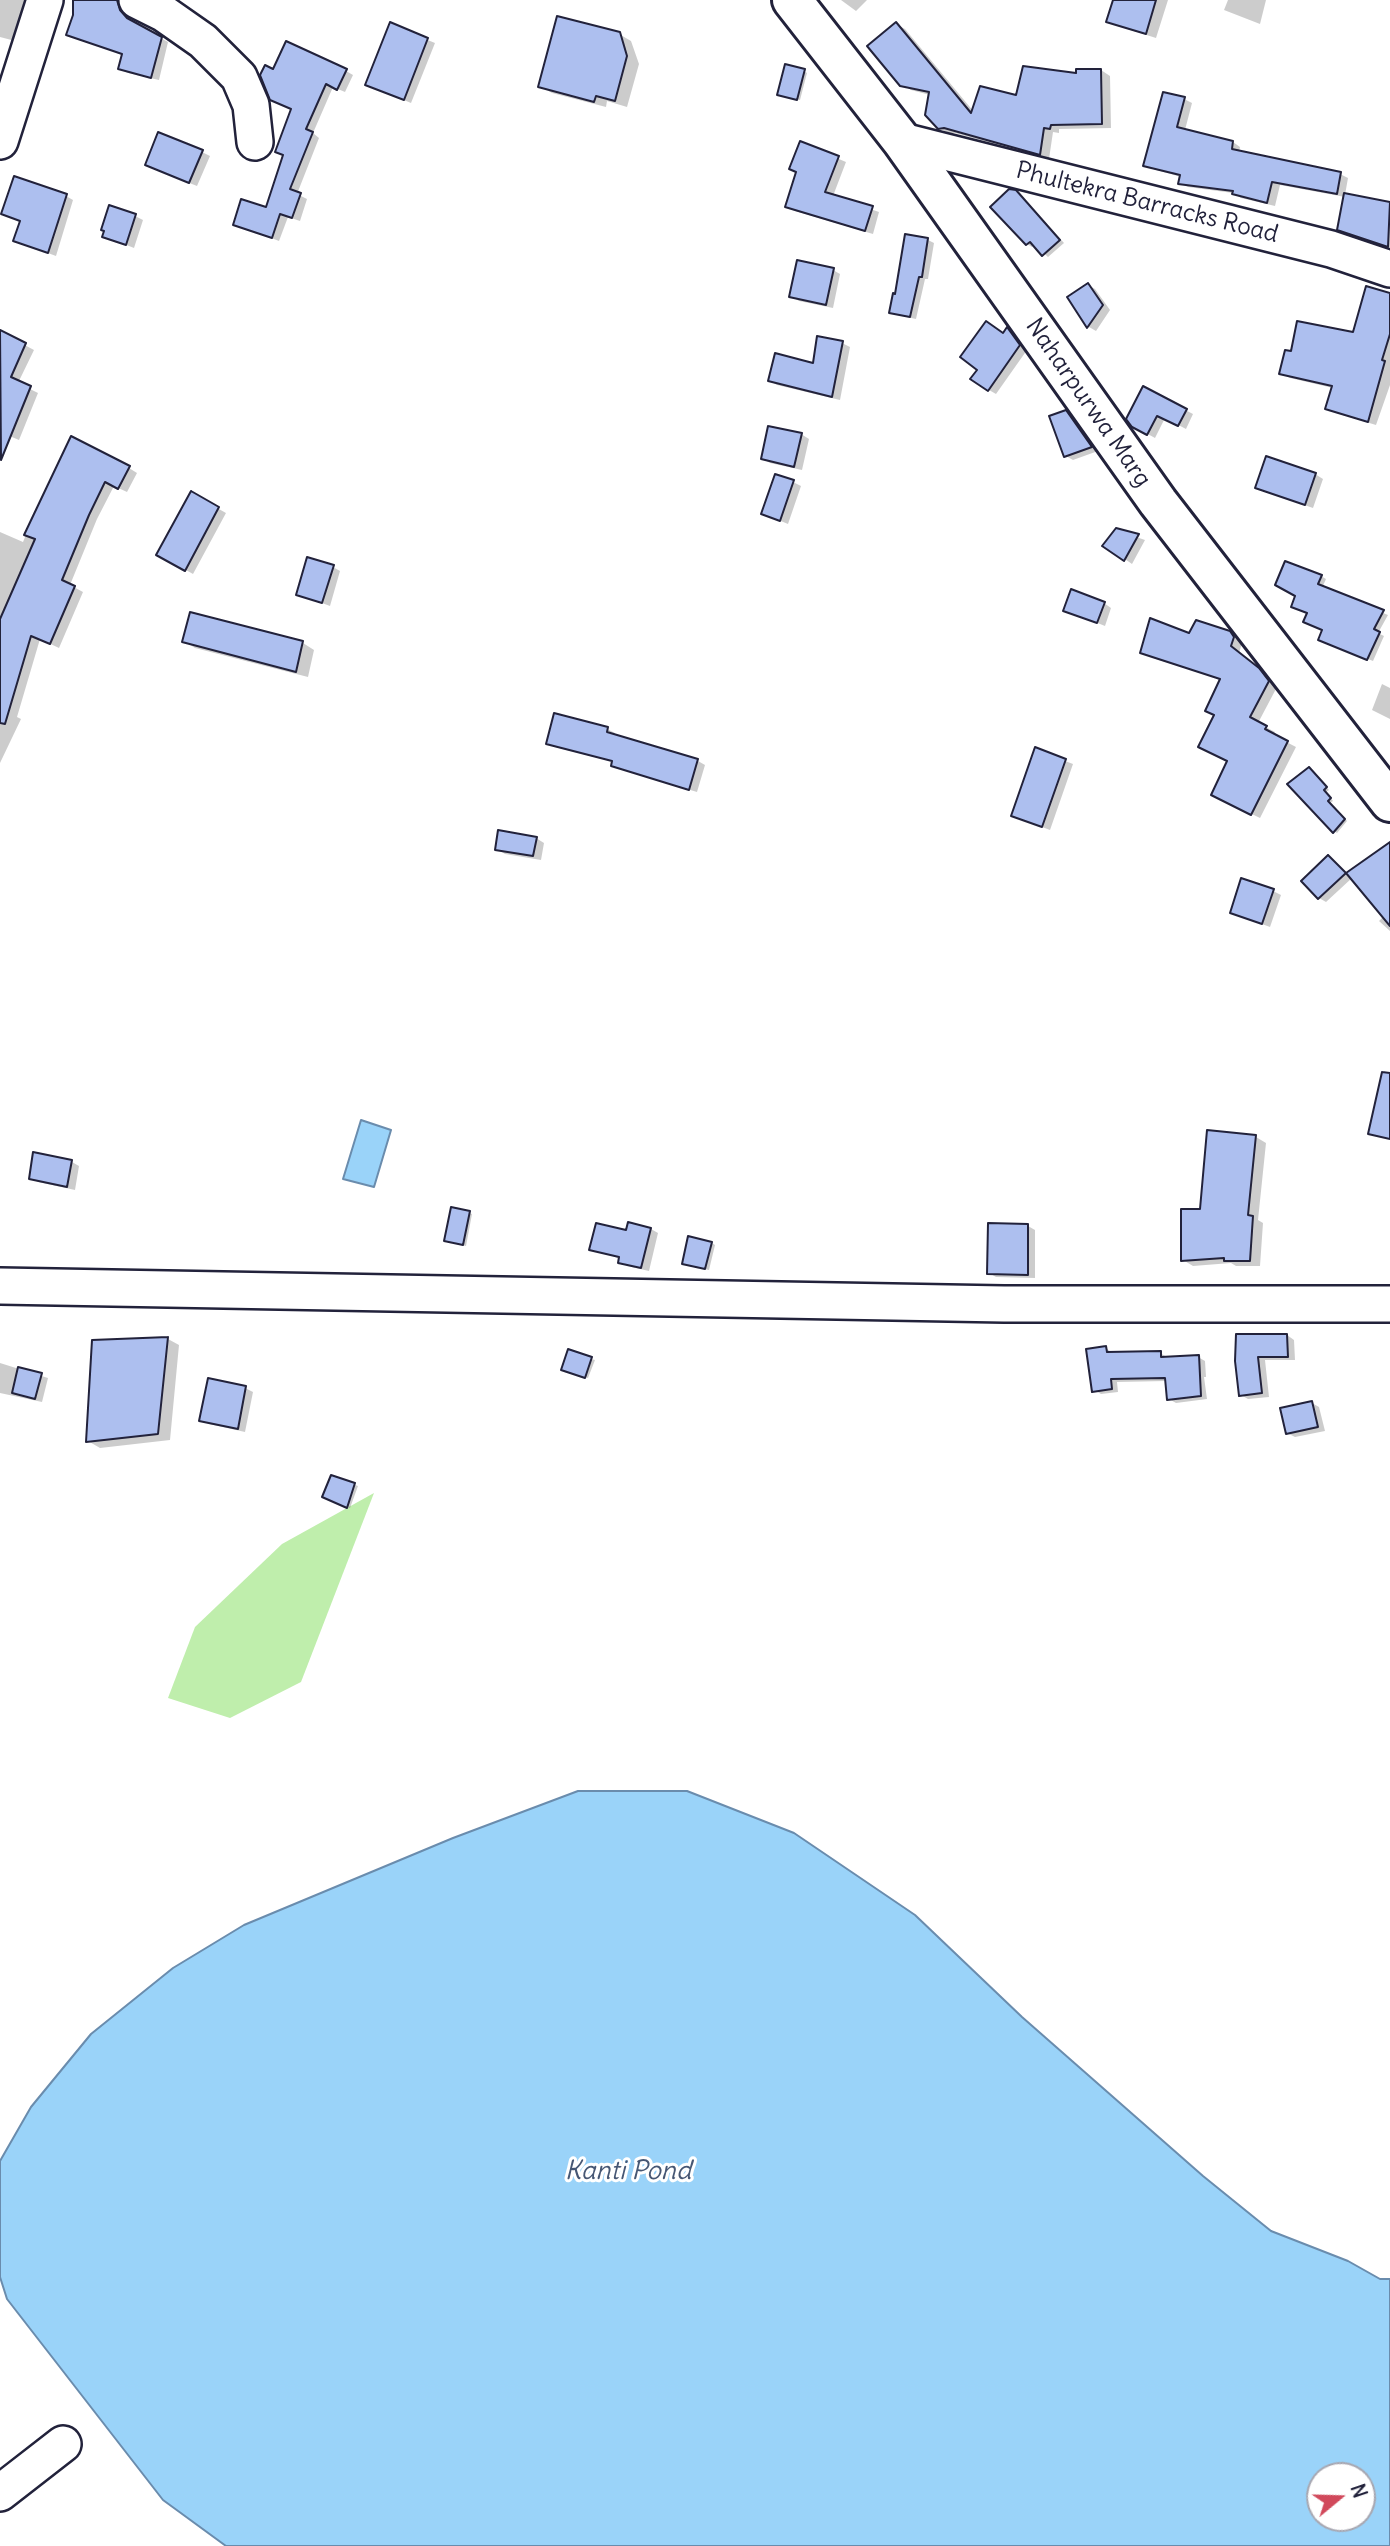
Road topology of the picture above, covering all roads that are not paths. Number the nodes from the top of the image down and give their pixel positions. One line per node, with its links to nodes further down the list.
1 (45, 0): 4 (street)
2 (137, 0): 6 (street)
3 (792, 0): 5 (main road, Naharpurwa Marg)
4 (0, 141)
5 (902, 141): 7 (street, Phultekra Barracks Road); 8 (main road, Naharpurwa Marg)
6 (255, 142)
7 (1390, 269)
8 (1390, 802)
9 (0, 1286): 10 (street)
10 (1390, 1304)
11 (62, 2444): 12 (street)
12 (0, 2493)

